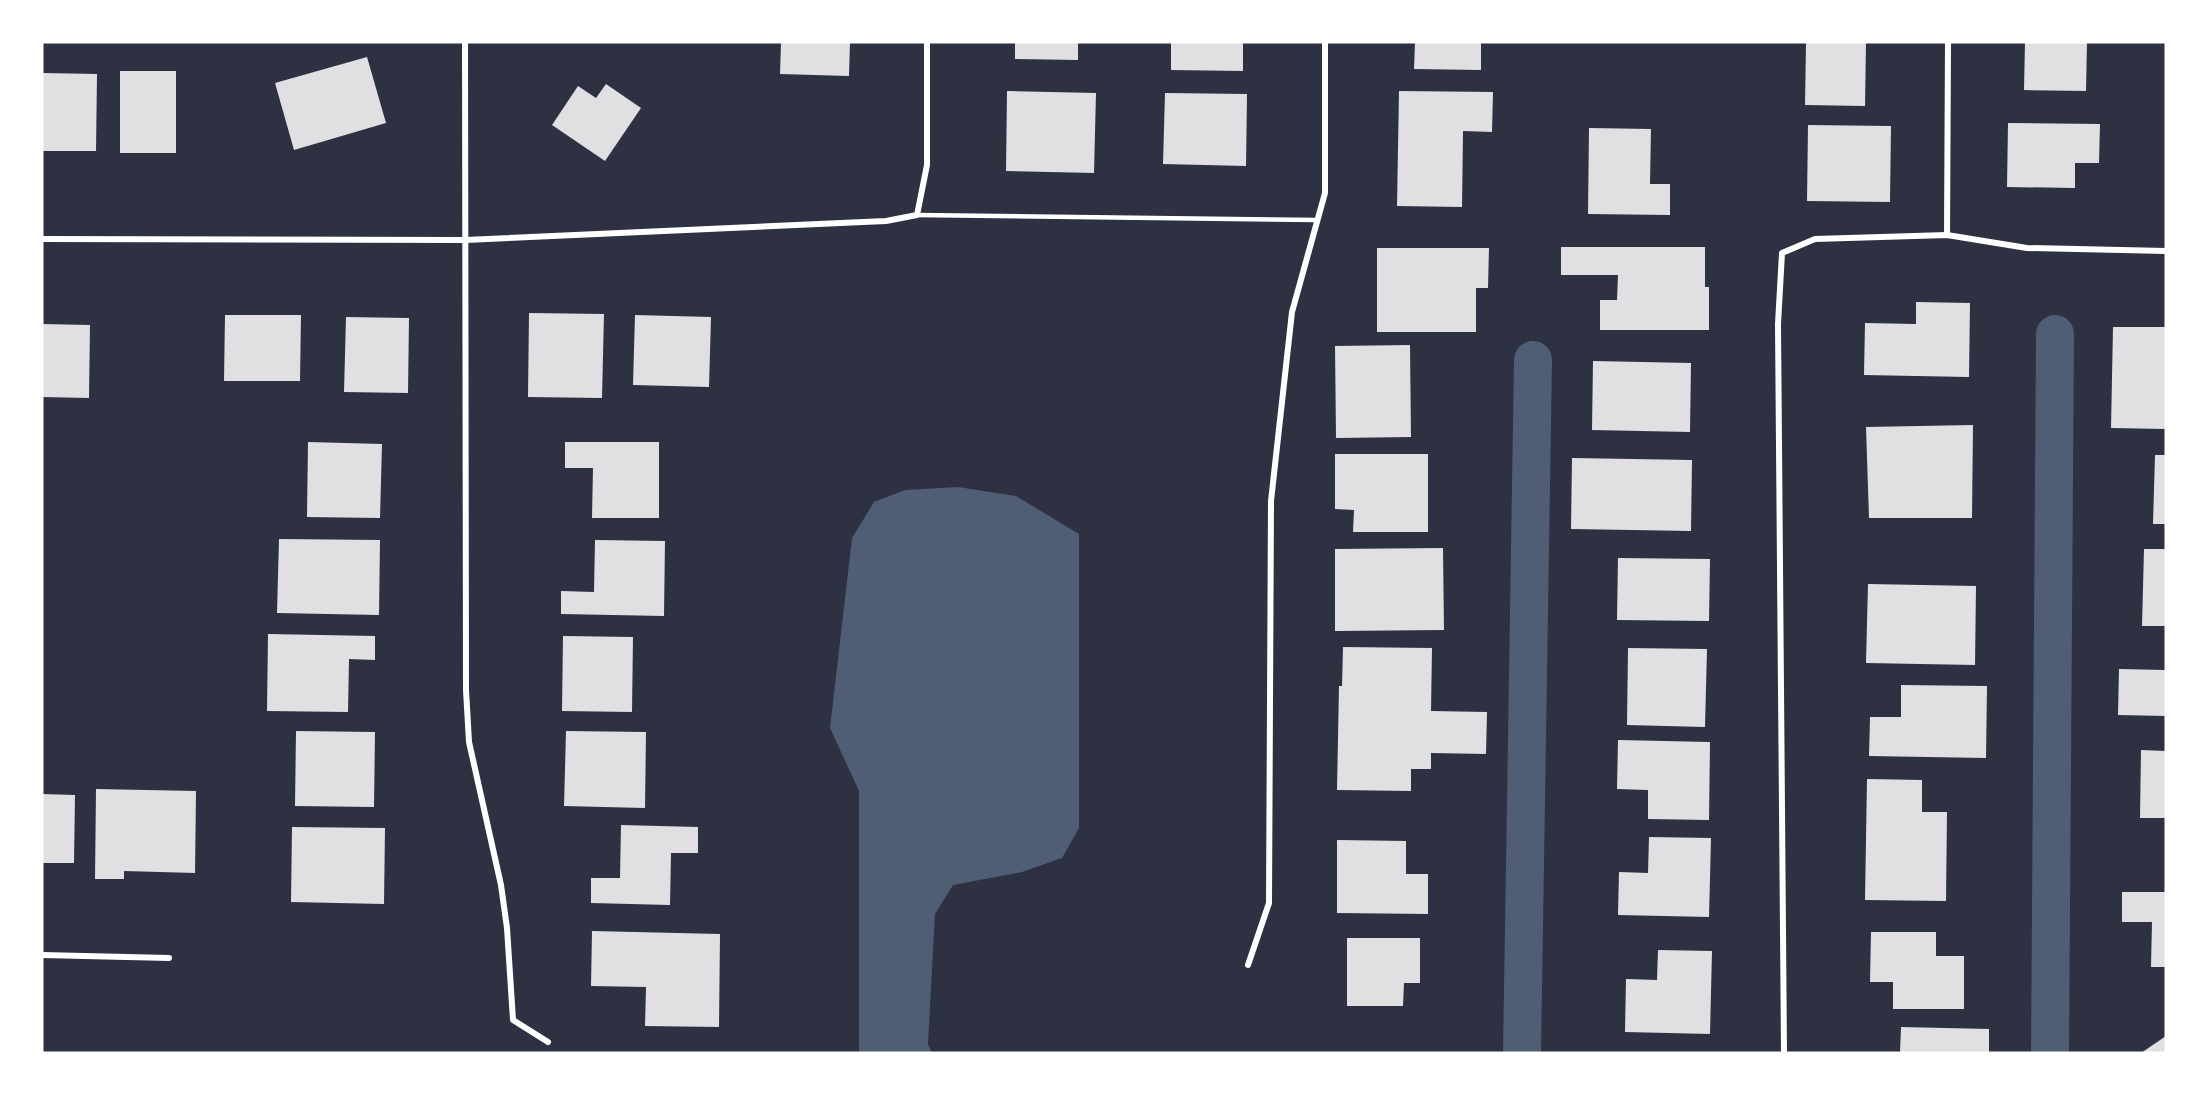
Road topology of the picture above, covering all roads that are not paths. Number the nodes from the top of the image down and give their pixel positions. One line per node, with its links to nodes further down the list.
1 (465, 42): 9 (street)
2 (927, 42): 5 (street)
3 (1325, 42): 6 (street)
4 (1948, 42): 7 (street)
5 (917, 215): 6 (lane); 9 (street)
6 (1318, 220): 13 (street)
7 (1947, 235): 10 (street); 15 (street)
8 (42, 239): 9 (street)
9 (465, 240): 14 (street)
10 (2166, 251)
11 (42, 955): 12 (street)
12 (169, 958)
13 (1248, 966)
14 (548, 1042)
15 (1784, 1053)

